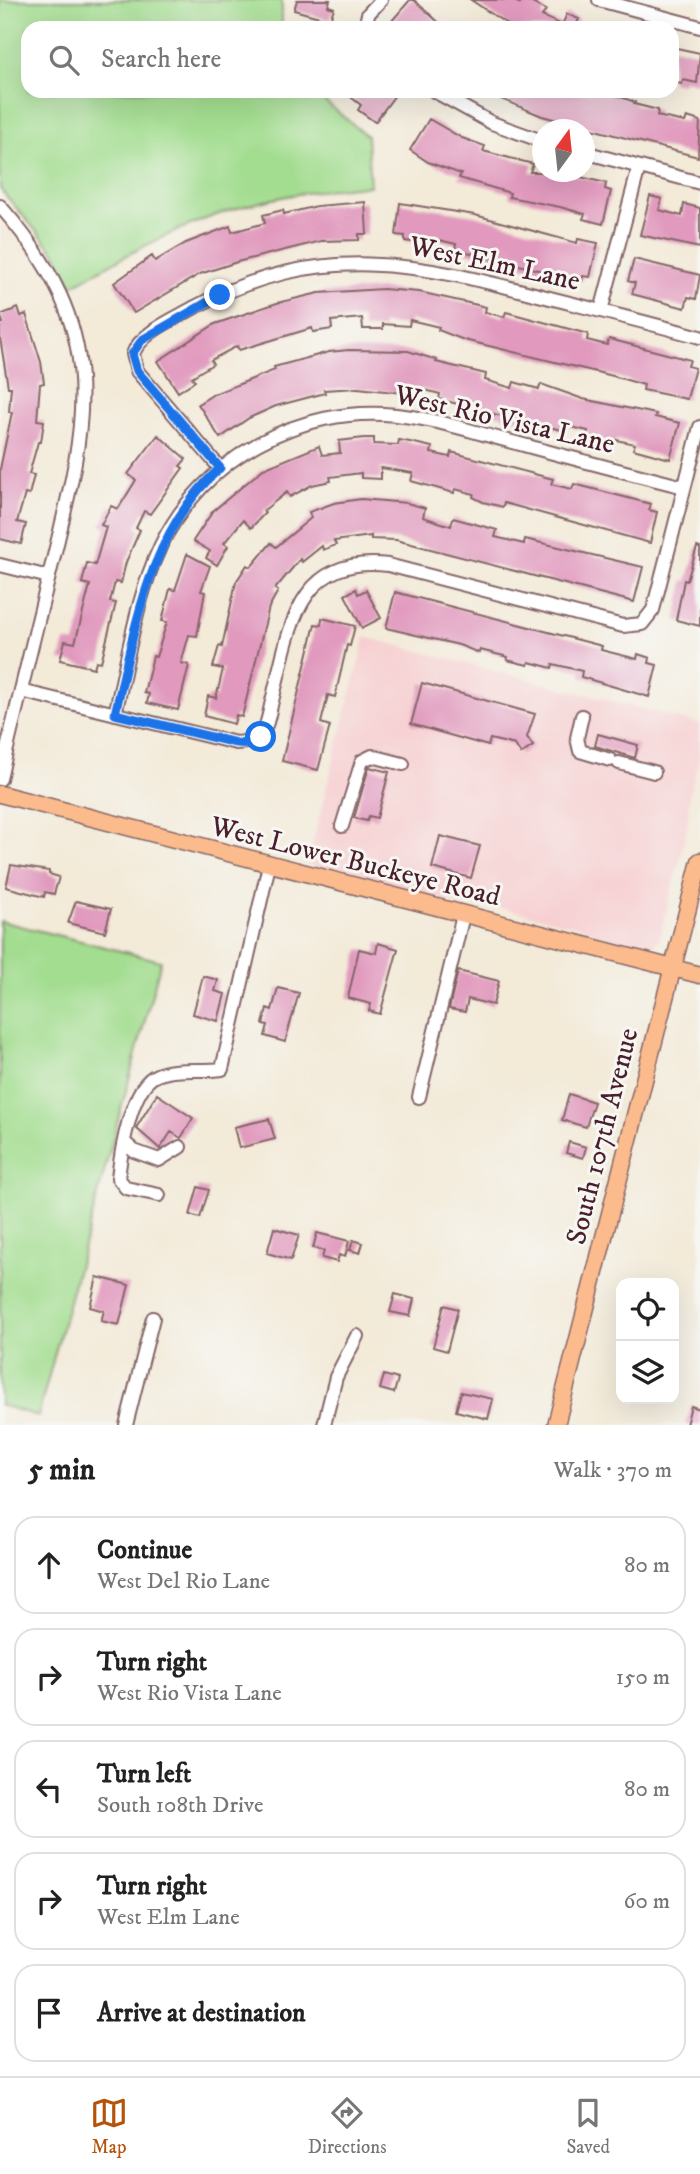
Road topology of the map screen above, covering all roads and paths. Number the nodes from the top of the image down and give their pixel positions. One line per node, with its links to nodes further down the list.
1 (381, 0): 3 (street)
2 (598, 0): 4 (street)
3 (367, 21)
4 (677, 21)
5 (679, 21): 6 (street)
6 (700, 27)
7 (447, 98): 8 (street)
8 (532, 137)
9 (595, 155): 10 (street)
10 (639, 167): 11 (street); 13 (street)
11 (700, 183)
12 (0, 206): 19 (street)
13 (601, 312): 14 (street, West Elm Lane); 16 (street, West Elm Lane)
14 (700, 337)
15 (700, 427): 17 (street)
16 (220, 468): 17 (street, West Rio Vista Lane); 21 (street, West Rio Vista Lane)
17 (684, 487): 21 (street)
18 (0, 565): 19 (street)
19 (49, 577): 20 (street)
20 (21, 691): 21 (street); 25 (street)
21 (115, 714)
22 (582, 716): 24 (street)
23 (403, 764): 27 (street)
24 (654, 772)
25 (0, 779)
26 (0, 794): 29 (main road, West Lower Buckeye Road)
27 (342, 826)
28 (700, 861): 31 (main road, South 107th Avenue)
29 (267, 873): 30 (main road, West Lower Buckeye Road); 34 (street)
30 (463, 915): 31 (main road, West Lower Buckeye Road); 33 (street)
31 (672, 968): 32 (main road, West Lower Buckeye Road); 41 (main road, South 107th Avenue)
32 (700, 975)
33 (419, 1097)
34 (124, 1142): 35 (street); 36 (street)
35 (180, 1147)
36 (159, 1195)
37 (153, 1318): 39 (street)
38 (357, 1336): 40 (street)
39 (126, 1425)
40 (324, 1425)
41 (556, 1425)

